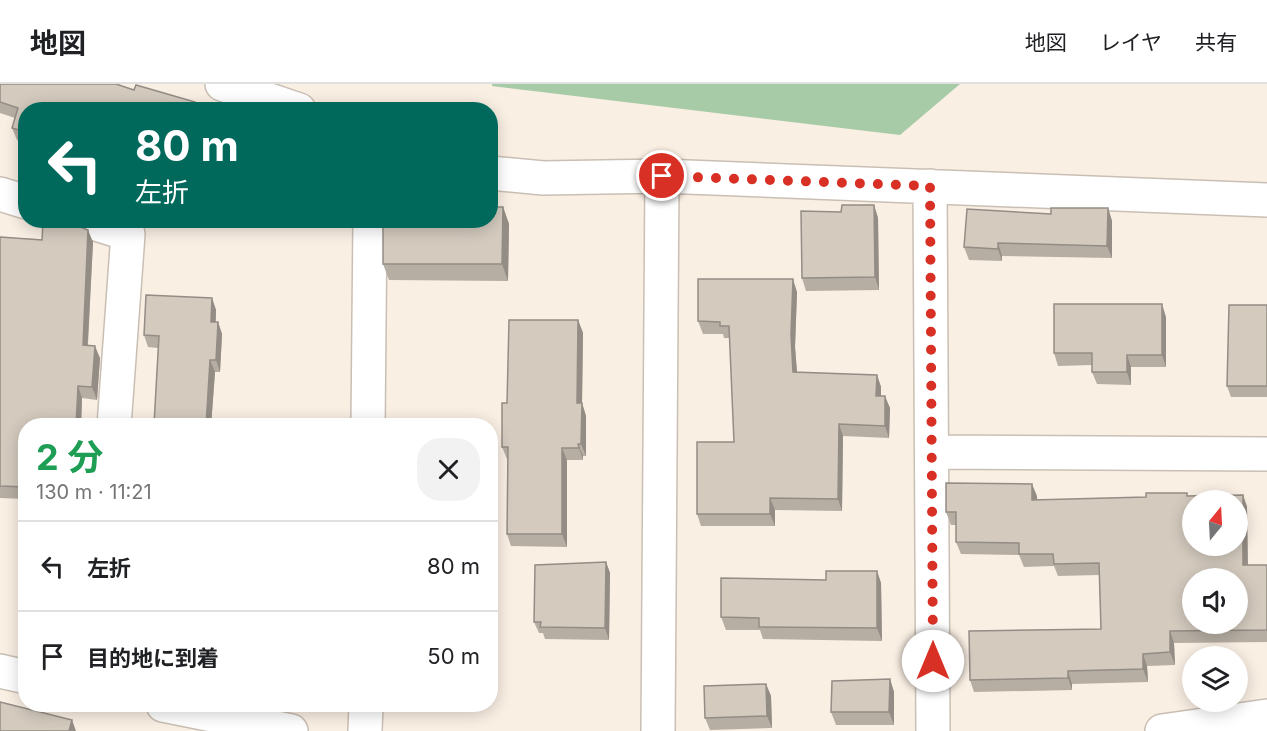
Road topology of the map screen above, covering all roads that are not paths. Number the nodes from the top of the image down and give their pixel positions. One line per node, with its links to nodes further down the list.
1 (222, 84): 2 (street)
2 (275, 102)
3 (498, 174): 4 (street)
4 (662, 176): 5 (street); 22 (street)
5 (930, 186): 8 (street); 13 (street)
6 (0, 194): 7 (street)
7 (18, 200)
8 (1267, 200)
9 (109, 228): 11 (street)
10 (370, 228): 12 (street)
11 (115, 418)
12 (368, 418)
13 (932, 452): 14 (street); 23 (street)
14 (1267, 454)
15 (0, 671): 16 (street)
16 (18, 675)
17 (197, 712): 20 (street)
18 (366, 712): 21 (street)
19 (1267, 716): 24 (street)
20 (291, 731)
21 (365, 731)
22 (658, 731)
23 (933, 731)
24 (1162, 731)

